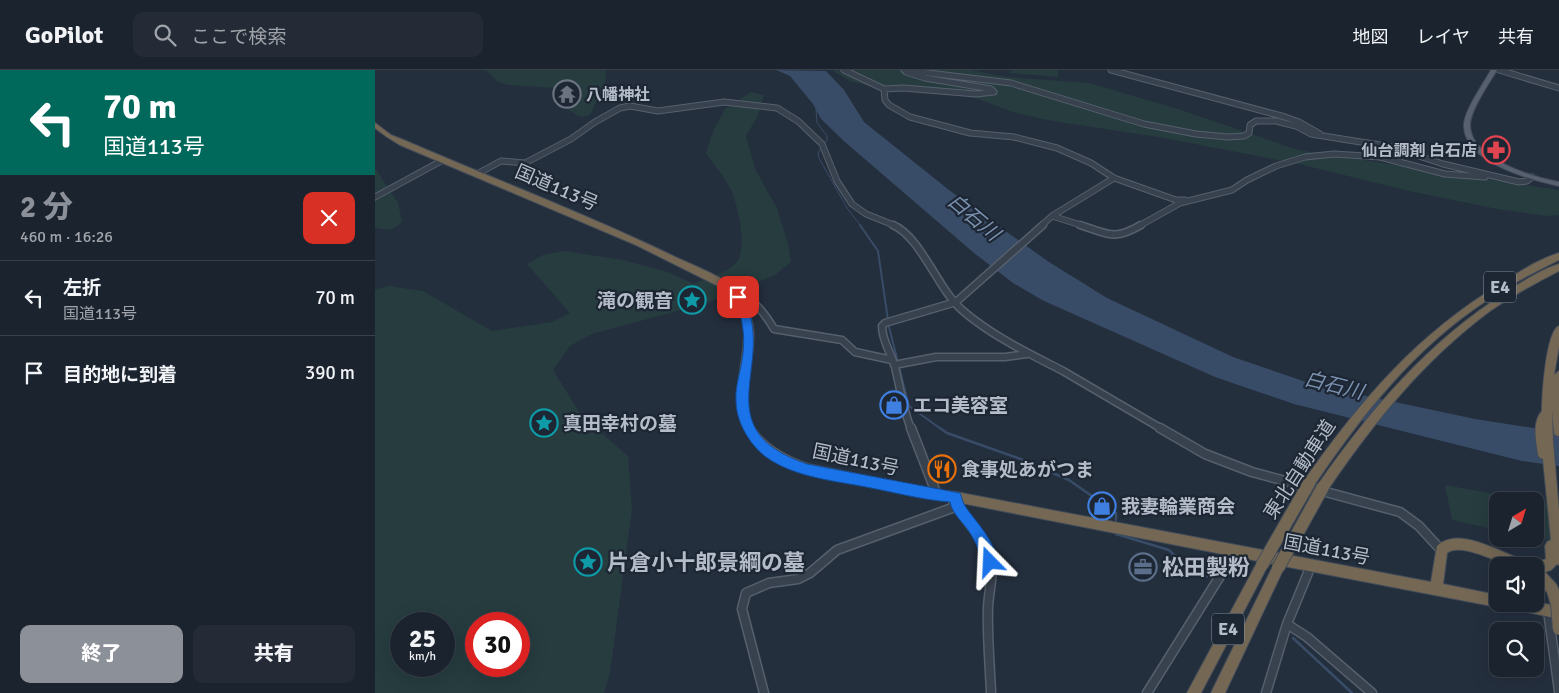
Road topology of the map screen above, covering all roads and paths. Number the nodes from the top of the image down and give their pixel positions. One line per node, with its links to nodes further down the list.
1 (844, 70): 8 (street)
2 (904, 70): 8 (street); 10 (street)
3 (1111, 70): 10 (street)
4 (1494, 70): 14 (main road)
5 (1499, 70): 6 (street)
6 (1512, 72): 7 (street)
7 (1559, 88)
8 (884, 89): 15 (street)
9 (375, 125): 11 (highway, 国道113号)
10 (1325, 136): 13 (street)
11 (443, 160): 12 (highway, 国道113号); 17 (street)
12 (477, 174): 22 (highway, 国道113号); 23 (street)
13 (1497, 177): 14 (street); 18 (street)
14 (1532, 177): 16 (main road)
15 (1114, 178): 18 (street); 19 (street)
16 (1559, 184)
17 (375, 197)
18 (1187, 200): 19 (street)
19 (1052, 216): 23 (street)
20 (1559, 256): 48 (highway, 東北自動車道 / E4, bridge)
21 (1559, 267): 49 (highway, 東北自動車道 / E4, bridge)
22 (730, 288): 26 (street); 29 (highway, 国道113号)
23 (956, 302): 25 (street); 26 (street)
24 (1559, 329): 33 (highway)
25 (1027, 354): 26 (street); 32 (street)
26 (897, 363): 29 (street)
27 (1559, 375): 28 (highway)
28 (1559, 432)
29 (937, 495): 30 (highway, 国道113号)
30 (956, 497): 31 (highway, 国道113号); 45 (street); 46 (street)
31 (1231, 550): 35 (highway, 国道113号); 47 (street)
32 (1441, 550): 34 (highway); 38 (highway)
33 (1556, 550): 36 (highway)
34 (1501, 557)
35 (1308, 564): 38 (highway, 国道113号); 41 (street)
36 (1544, 566)
37 (1544, 580): 40 (highway)
38 (1436, 589): 39 (highway, 国道113号)
39 (1489, 599)
40 (1555, 609): 42 (highway, bridge); 43 (street)
41 (1287, 624): 50 (street); 51 (street)
42 (1559, 629)
43 (1556, 642): 44 (street)
44 (1559, 692)
45 (764, 693)
46 (991, 693)
47 (1147, 693)
48 (1193, 693)
49 (1217, 693)
50 (1266, 693)
51 (1372, 693)

